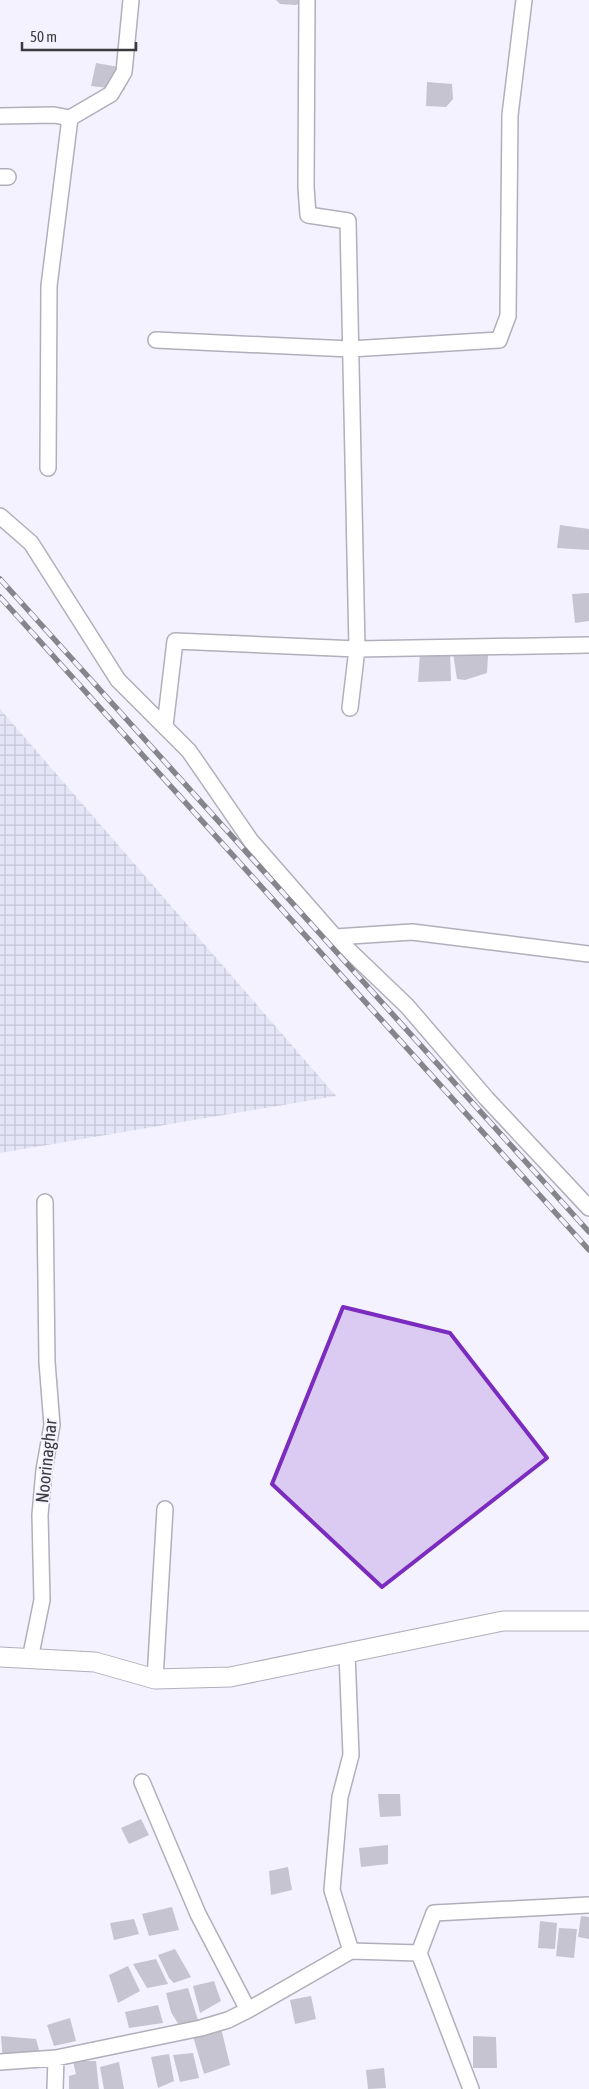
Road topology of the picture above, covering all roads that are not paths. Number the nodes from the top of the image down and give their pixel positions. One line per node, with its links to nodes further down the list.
1 (130, 0): 5 (street)
2 (307, 0): 7 (street)
3 (524, 0): 7 (street)
4 (0, 116): 5 (street)
5 (70, 118): 8 (street)
6 (156, 340): 7 (street)
7 (350, 349): 11 (street)
8 (48, 468)
9 (0, 516): 13 (street)
10 (589, 645): 11 (street)
11 (357, 649): 12 (street); 13 (street)
12 (350, 708)
13 (165, 726): 14 (street)
14 (336, 937): 15 (street); 17 (street)
15 (589, 954)
16 (45, 1202): 22 (street, Noorinaghar)
17 (589, 1208)
18 (165, 1509): 23 (street)
19 (589, 1621): 20 (street)
20 (346, 1653): 23 (street); 26 (street)
21 (0, 1657): 22 (street)
22 (30, 1659): 23 (street)
23 (155, 1680)
24 (142, 1782): 28 (street)
25 (589, 1905): 27 (street)
26 (351, 1951): 27 (street); 28 (street)
27 (419, 1953): 32 (street)
28 (248, 2010): 29 (street)
29 (56, 2058): 30 (street); 31 (street)
30 (0, 2062)
31 (55, 2089)
32 (471, 2089)

